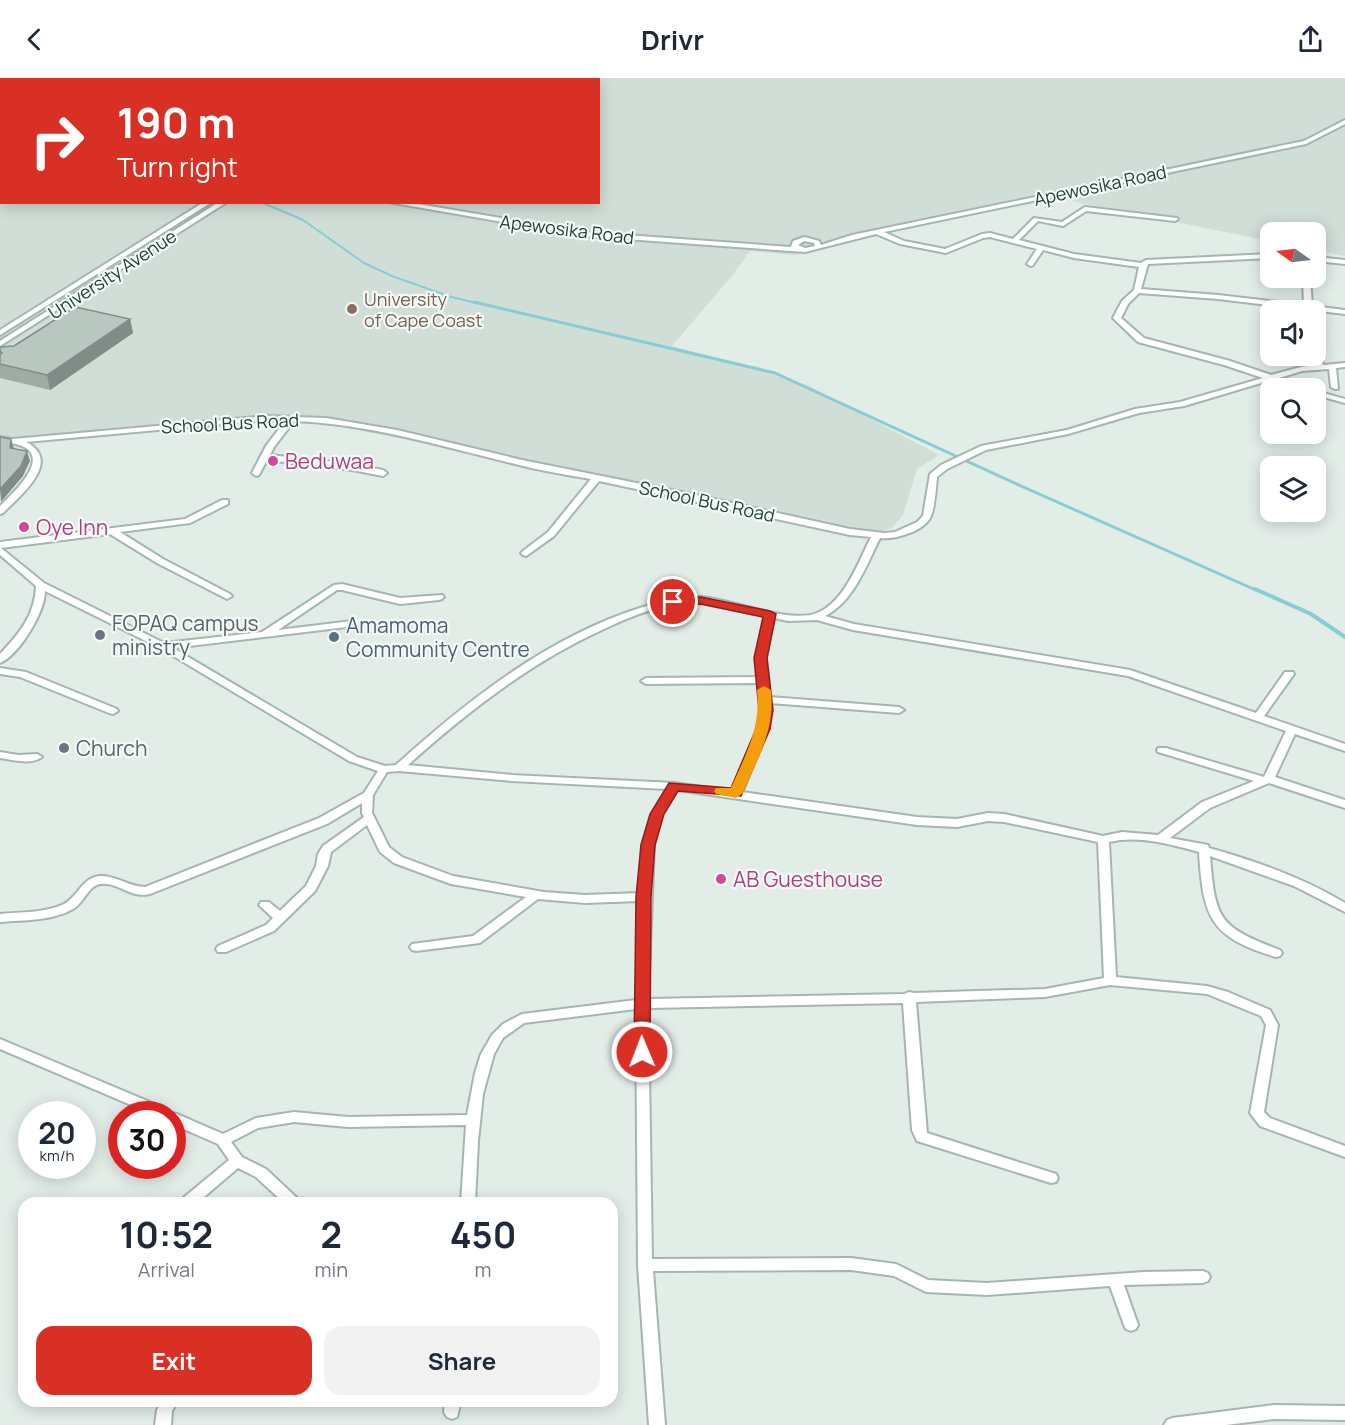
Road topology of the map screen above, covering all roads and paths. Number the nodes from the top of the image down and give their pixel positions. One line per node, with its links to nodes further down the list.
1 (1345, 122): 6 (street, Apewosika Road)
2 (206, 204): 23 (street, University Avenue)
3 (221, 204): 24 (street, University Avenue)
4 (404, 204): 10 (street, Apewosika Road)
5 (1175, 219): 9 (street)
6 (877, 232): 7 (street, Apewosika Road); 9 (street)
7 (852, 237): 8 (street, Apewosika Road); 12 (street, Apewosika Road)
8 (802, 240): 10 (street, Apewosika Road); 12 (street); 13 (street)
9 (1015, 240): 11 (street)
10 (744, 246): 13 (street, Apewosika Road)
11 (1042, 247): 17 (street); 18 (street)
12 (818, 248): 13 (street, Apewosika Road)
13 (805, 250)
14 (1260, 256): 18 (street)
15 (1326, 260): 16 (street)
16 (1345, 261)
17 (1031, 264)
18 (1143, 265): 19 (street)
19 (1137, 291): 20 (street); 29 (street)
20 (1260, 303)
21 (1326, 310): 22 (street)
22 (1345, 312)
23 (0, 333)
24 (0, 344)
25 (1332, 364): 26 (street, School Bus Road); 27 (street, School Bus Road); 31 (street)
26 (1326, 365)
27 (1345, 365)
28 (1319, 366): 29 (street, School Bus Road)
29 (1270, 378)
30 (1260, 381): 44 (street, School Bus Road)
31 (1335, 387)
32 (1326, 396): 33 (street)
33 (1345, 401)
34 (292, 418): 36 (street, School Bus Road); 37 (street); 40 (street, School Bus Road)
35 (0, 439): 36 (street, School Bus Road)
36 (16, 440): 42 (street)
37 (267, 457): 38 (street); 39 (street)
38 (256, 473)
39 (383, 473)
40 (596, 478): 44 (street, School Bus Road); 46 (street)
41 (225, 502): 43 (street)
42 (0, 511)
43 (110, 530): 45 (street); 48 (street)
44 (877, 535): 51 (street)
45 (0, 548): 47 (street)
46 (526, 553)
47 (41, 585): 54 (street); 55 (street)
48 (227, 596)
49 (439, 597): 53 (street)
50 (770, 614): 51 (street); 58 (street); 69 (street)
51 (817, 617): 63 (street)
52 (352, 624): 53 (street)
53 (265, 634): 54 (street)
54 (163, 646): 70 (street)
55 (0, 660)
56 (0, 671): 62 (street)
57 (1289, 674): 63 (street)
58 (763, 680): 59 (street); 60 (street)
59 (646, 681)
60 (765, 700): 61 (street); 73 (street)
61 (899, 710)
62 (113, 711)
63 (1258, 718): 64 (street)
64 (1292, 730): 65 (street); 71 (street)
65 (1345, 748)
66 (1162, 750): 71 (street)
67 (0, 755): 68 (street)
68 (37, 758)
69 (399, 768): 70 (street); 72 (street)
70 (384, 769): 74 (street)
71 (1266, 780): 75 (street); 77 (street)
72 (674, 786): 73 (street); 81 (street)
73 (736, 793): 78 (street)
74 (368, 795): 76 (street); 85 (street)
75 (1345, 804)
76 (369, 819): 80 (street); 84 (street)
77 (1162, 838): 78 (street); 79 (street)
78 (1102, 840): 89 (street)
79 (1204, 848): 83 (street); 88 (street)
80 (536, 895): 81 (street); 86 (street)
81 (644, 897): 91 (street)
82 (265, 905): 84 (street)
83 (1345, 908)
84 (279, 917): 87 (street)
85 (0, 918)
86 (416, 947)
87 (222, 949)
88 (1276, 953)
89 (1110, 981): 90 (street); 97 (street)
90 (909, 996): 91 (street); 99 (street)
91 (642, 1004): 94 (street); 103 (street)
92 (0, 1044): 93 (street)
93 (134, 1101)
94 (474, 1120): 96 (street); 102 (street)
95 (186, 1124): 96 (street)
96 (223, 1140): 98 (street)
97 (1345, 1152)
98 (237, 1161): 100 (street); 101 (street)
99 (1051, 1178)
100 (194, 1197)
101 (287, 1197)
102 (468, 1197)
103 (645, 1265): 105 (street); 110 (street)
104 (1203, 1277): 105 (street)
105 (1116, 1281): 106 (street)
106 (1131, 1325)
107 (167, 1407): 109 (street)
108 (1345, 1413): 111 (street)
109 (163, 1425)
110 (657, 1425)
111 (1172, 1425)

